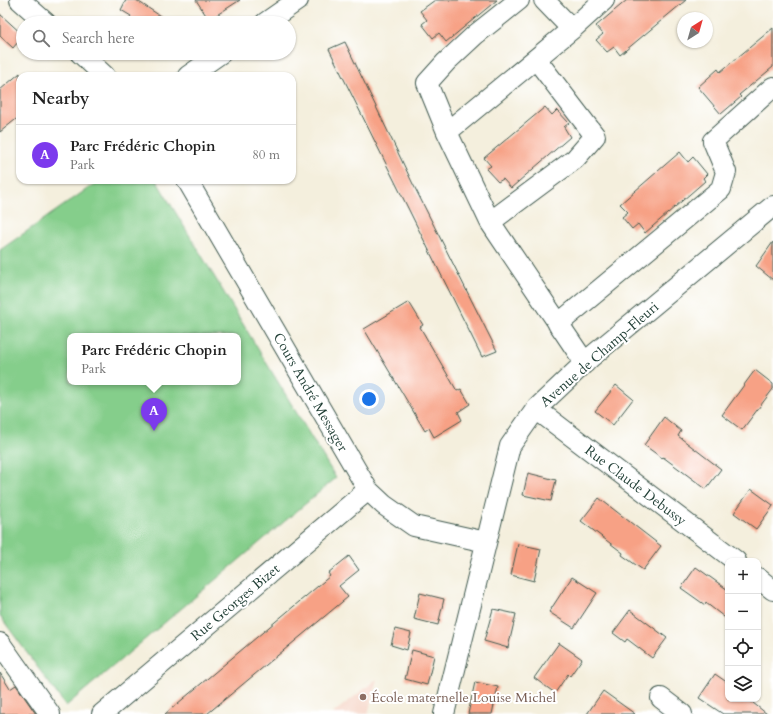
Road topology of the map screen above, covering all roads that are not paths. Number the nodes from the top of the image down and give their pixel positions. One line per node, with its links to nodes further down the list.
1 (20, 0): 6 (street)
2 (298, 0): 7 (street)
3 (519, 0): 15 (street)
4 (544, 0): 8 (street)
5 (604, 0): 8 (street)
6 (38, 16)
7 (275, 16)
8 (572, 30): 9 (street)
9 (536, 59): 15 (street); 18 (street)
10 (88, 60): 12 (street)
11 (211, 60): 13 (street)
12 (101, 72)
13 (194, 72)
14 (773, 87): 19 (street)
15 (447, 132): 18 (street)
16 (188, 184): 22 (street, Cours André Messager)
17 (773, 206): 20 (street, Avenue de Champ-Fleuri)
18 (490, 222): 19 (street)
19 (558, 324): 20 (street)
20 (585, 363): 21 (street, Avenue de Champ-Fleuri)
21 (536, 409): 23 (street, Avenue de Champ-Fleuri); 24 (street, Rue Claude Debussy)
22 (368, 490): 23 (street, Cours André Messager); 30 (street, Rue Georges Bizet)
23 (486, 542): 31 (street, Avenue de Champ-Fleuri)
24 (732, 558)
25 (761, 580): 26 (street)
26 (773, 590)
27 (0, 643): 29 (street)
28 (661, 698): 32 (street)
29 (50, 714)
30 (102, 714)
31 (444, 714)
32 (682, 714)

